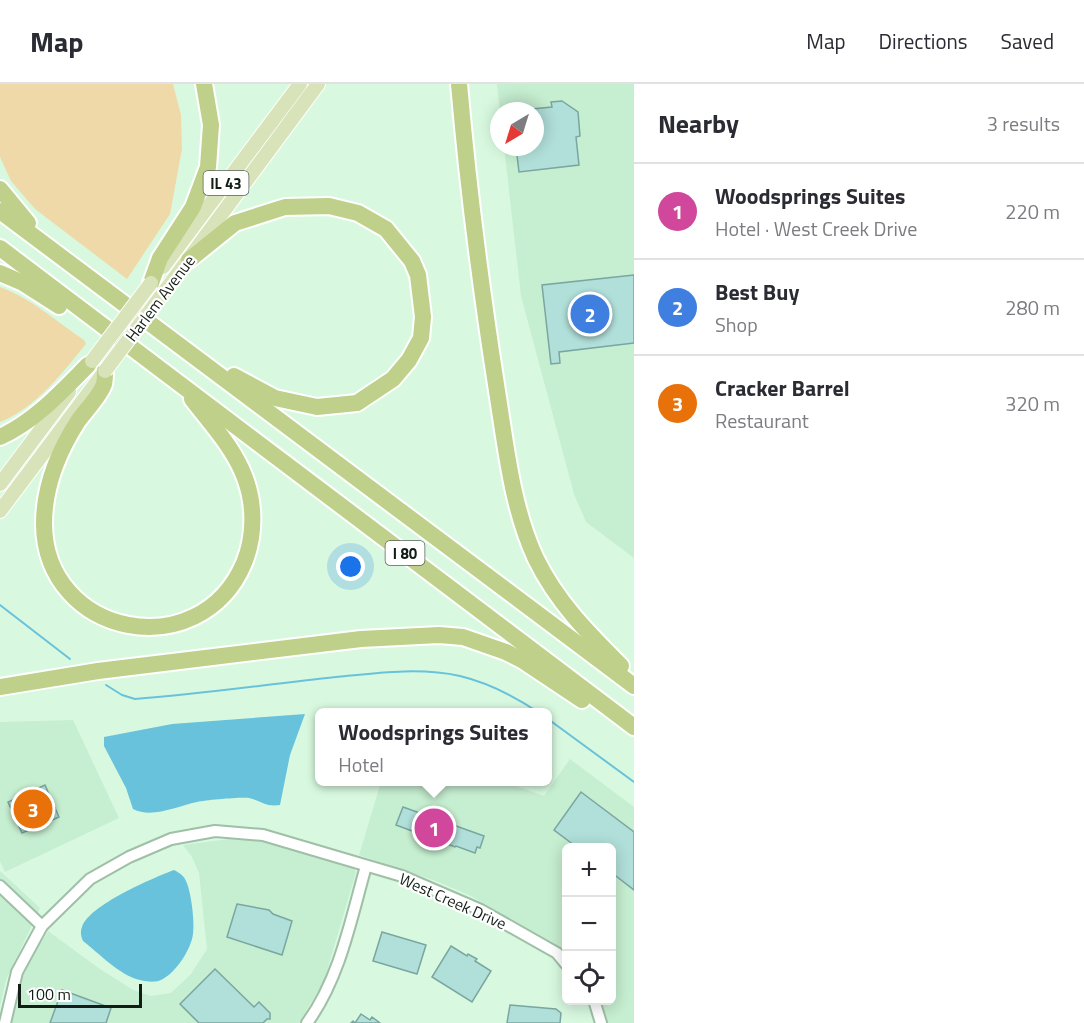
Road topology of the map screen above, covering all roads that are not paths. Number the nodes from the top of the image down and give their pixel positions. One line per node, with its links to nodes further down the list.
1 (204, 84): 11 (highway)
2 (300, 84): 11 (main road, Harlem Avenue / IL 43)
3 (318, 84): 9 (main road, Harlem Avenue / IL 43)
4 (459, 84): 19 (highway)
5 (0, 189): 8 (highway)
6 (0, 211): 8 (highway, I 80)
7 (0, 248): 12 (highway, I 80)
8 (53, 250): 13 (highway, I 80)
9 (189, 260): 11 (main road, Harlem Avenue / IL 43); 13 (highway)
10 (0, 273): 12 (highway)
11 (157, 287): 14 (main road, Harlem Avenue / IL 43, bridge)
12 (97, 322): 15 (highway, I 80)
13 (192, 355): 20 (highway, I 80)
14 (95, 366): 15 (highway); 16 (highway); 17 (main road, Harlem Avenue / IL 43); 18 (main road, Harlem Avenue / IL 43)
15 (177, 380): 22 (highway, I 80)
16 (0, 437)
17 (0, 484)
18 (0, 511)
19 (634, 679)
20 (634, 686)
21 (0, 687): 23 (highway)
22 (634, 727)
23 (634, 736)
24 (366, 866): 26 (street, West Creek Drive); 27 (street, West Creek Drive); 30 (street)
25 (0, 886): 26 (street)
26 (42, 926): 29 (street, West Creek Drive)
27 (562, 958)
28 (596, 1005): 31 (street)
29 (5, 1023)
30 (307, 1023)
31 (602, 1023)

